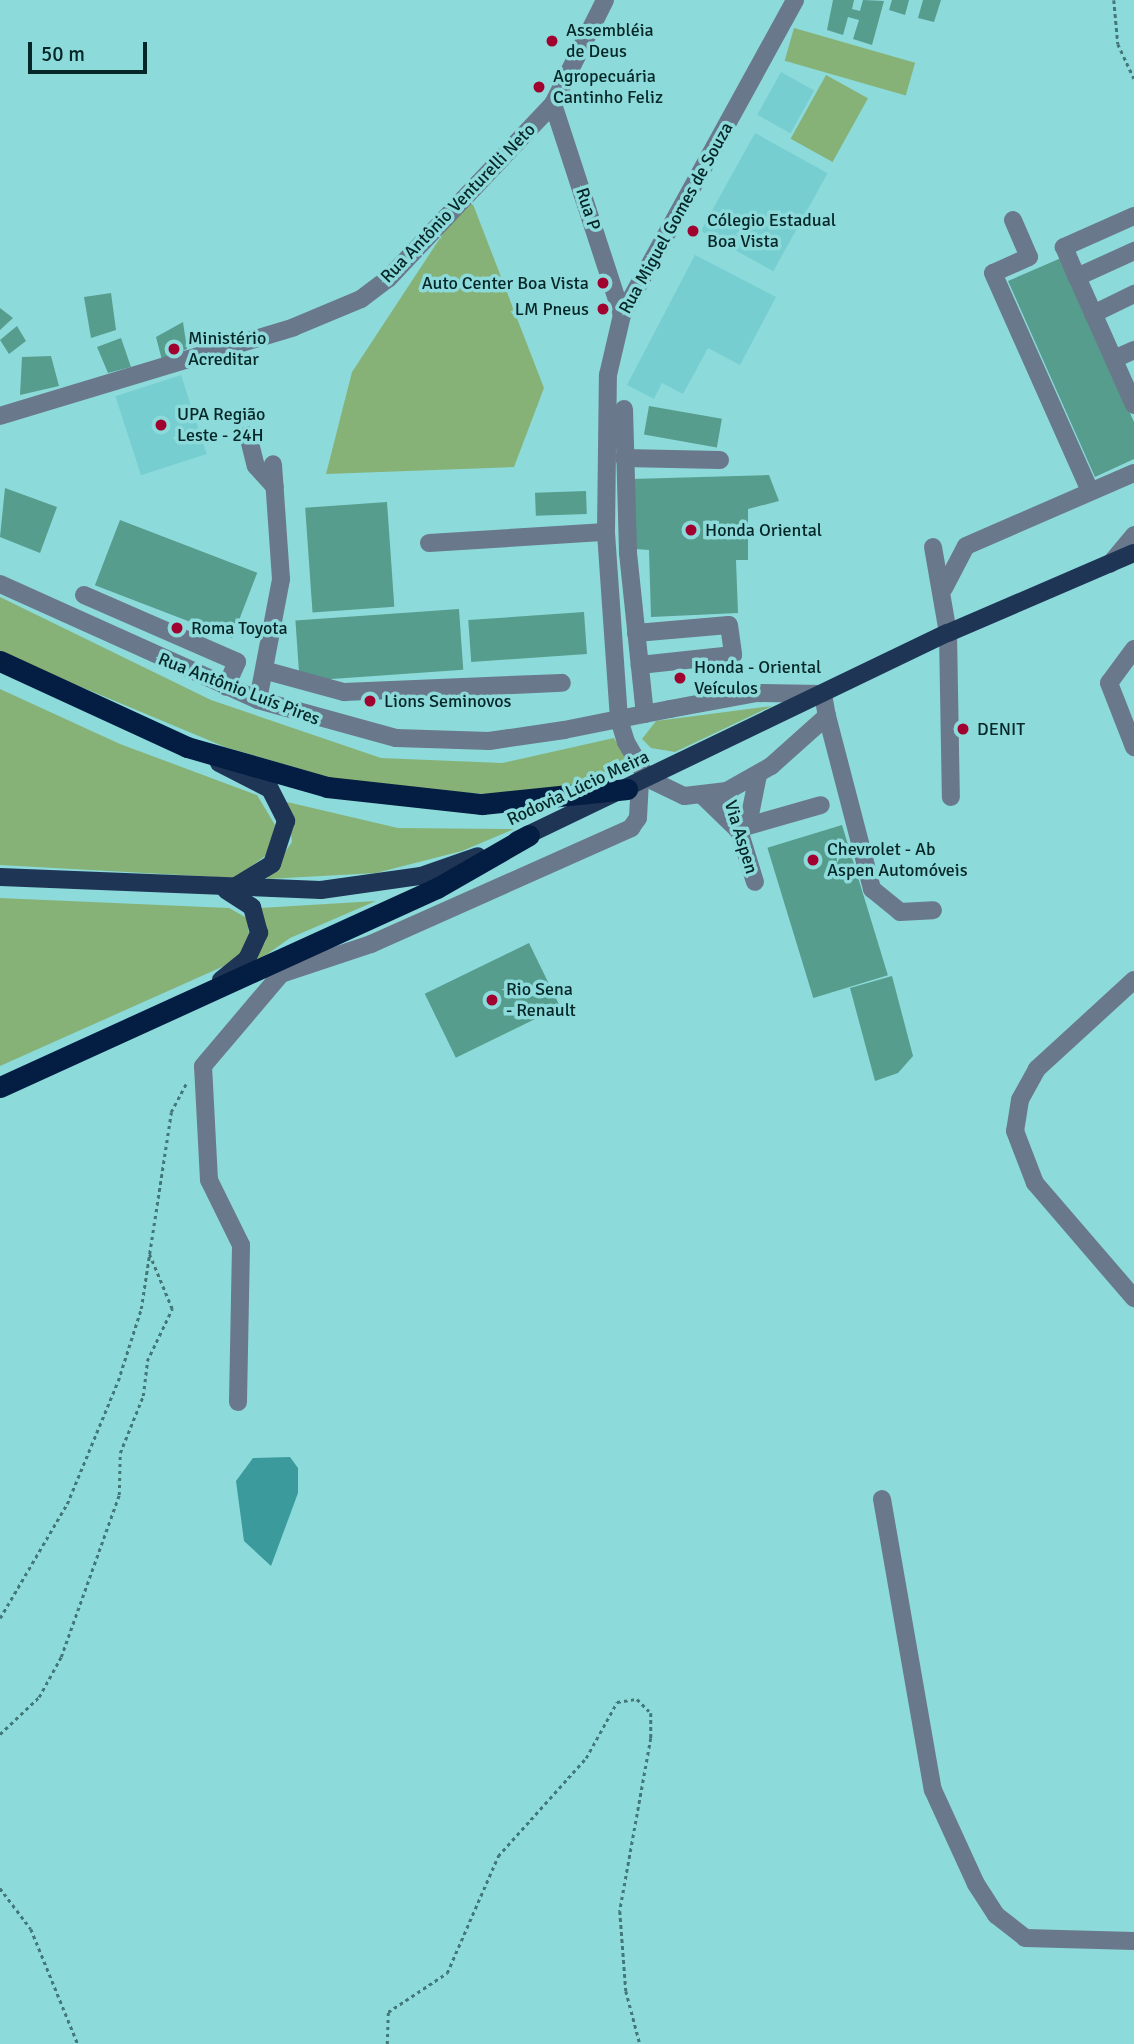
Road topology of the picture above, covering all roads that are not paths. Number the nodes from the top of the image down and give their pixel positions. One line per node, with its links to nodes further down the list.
1 (605, 0): 3 (street, Rua Antônio Venturelli Neto)
2 (795, 0): 10 (street, Rua Miguel Gomes de Souza)
3 (553, 104): 10 (street, Rua P); 15 (street, Rua Antônio Venturelli Neto)
4 (1134, 216): 7 (street)
5 (1013, 220): 22 (street)
6 (1134, 251): 7 (street)
7 (1077, 277): 9 (street)
8 (1134, 294): 9 (street)
9 (1093, 314): 12 (street)
10 (622, 315): 23 (street, Rua Miguel Gomes de Souza)
11 (1134, 350): 12 (street)
12 (1114, 359): 13 (street)
13 (1132, 394)
14 (624, 409): 17 (street)
15 (2, 413)
16 (248, 435): 21 (street)
17 (624, 458): 18 (street); 32 (street)
18 (720, 460)
19 (273, 464): 21 (street)
20 (1134, 473): 22 (street)
21 (275, 487): 37 (street)
22 (1090, 491): 31 (street)
23 (606, 532): 25 (street); 44 (street, Rua Miguel Gomes de Souza)
24 (1134, 535): 28 (street)
25 (429, 543)
26 (933, 547): 31 (street)
27 (1134, 553): 28 (main road, Rodovia Lúcio Meira)
28 (1110, 564): 33 (main road, Rodovia Lúcio Meira)
29 (0, 584): 39 (street, Rua Antônio Luís Pires)
30 (84, 595): 39 (street)
31 (943, 595): 33 (street)
32 (636, 633): 36 (street); 36 (street)
33 (948, 633): 40 (main road, Rodovia Lúcio Meira); 51 (street)
34 (1134, 649): 46 (street)
35 (0, 661): 45 (highway)
36 (640, 665): 42 (street)
37 (267, 671): 38 (street); 41 (street)
38 (562, 683)
39 (226, 687): 41 (street, Rua Antônio Luís Pires)
40 (823, 694): 42 (street, Rua Antônio Luís Pires); 43 (street); 48 (main road, Rodovia Lúcio Meira)
41 (258, 700): 44 (street, Rua Antônio Luís Pires)
42 (645, 714): 44 (street, Rua Antônio Luís Pires)
43 (827, 716): 47 (street); 58 (street)
44 (619, 719): 48 (street, Rua Miguel Gomes de Souza)
45 (187, 747): 48 (highway); 57 (main road)
46 (1134, 747)
47 (758, 775): 49 (street); 53 (street)
48 (638, 783): 50 (street); 54 (main road, Rodovia Lúcio Meira); 59 (street)
49 (727, 791): 50 (street); 53 (street, Via Aspen)
50 (704, 797): 53 (street)
51 (951, 797)
52 (821, 805): 53 (street)
53 (742, 827): 56 (street, Via Aspen)
54 (529, 835): 57 (main road, Rodovia Lúcio Meira); 59 (highway)
55 (0, 877): 57 (main road, Rodovia Lúcio Meira)
56 (755, 883)
57 (222, 889): 61 (main road)
58 (933, 910)
59 (277, 968): 61 (highway); 64 (street)
60 (1134, 979): 63 (street)
61 (212, 987): 62 (highway)
62 (0, 1087)
63 (1134, 1298)
64 (238, 1402)
65 (882, 1499): 66 (street)
66 (1134, 1941)

